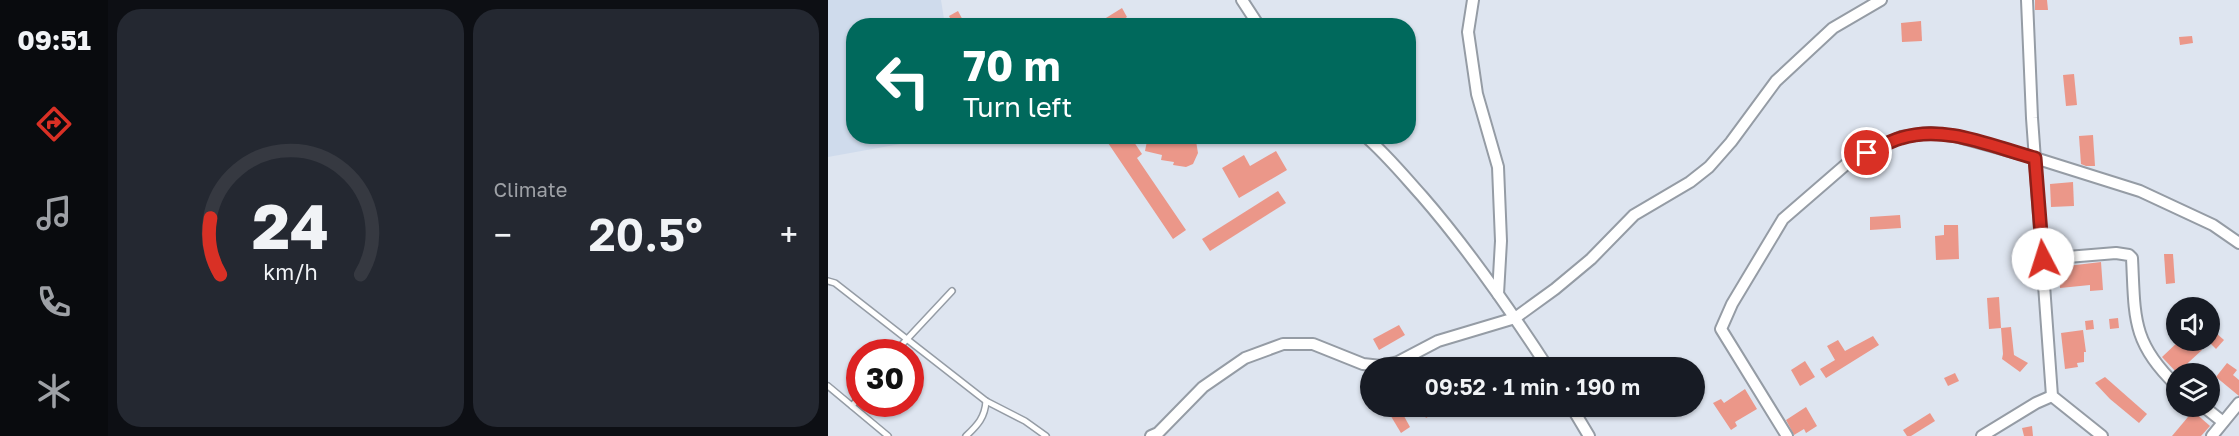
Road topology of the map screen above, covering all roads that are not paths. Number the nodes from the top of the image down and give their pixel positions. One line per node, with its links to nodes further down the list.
1 (1242, 0): 5 (street)
2 (1473, 0): 12 (street)
3 (1881, 0): 13 (street)
4 (2027, 0): 7 (street)
5 (1254, 18)
6 (1373, 144): 12 (street)
7 (2035, 158): 8 (street); 9 (street); 33 (street)
8 (2239, 243)
9 (2043, 259): 18 (street); 20 (street)
10 (828, 281): 14 (lane)
11 (952, 291): 15 (lane)
12 (1498, 294): 13 (street)
13 (1515, 318): 17 (street); 31 (street)
14 (905, 339)
15 (907, 339)
16 (924, 354): 22 (lane)
17 (1541, 357)
18 (2166, 375)
19 (828, 386): 21 (lane)
20 (2052, 396): 34 (street); 35 (street)
21 (846, 401)
22 (986, 401): 29 (lane); 30 (lane)
23 (2239, 403): 27 (street)
24 (865, 417): 28 (lane)
25 (1577, 417): 32 (street)
26 (2217, 417): 27 (street)
27 (2223, 422): 36 (street)
28 (888, 436)
29 (966, 436)
30 (1046, 436)
31 (1151, 436)
32 (1588, 436)
33 (1787, 436)
34 (1982, 436)
35 (2102, 436)
36 (2212, 436)

